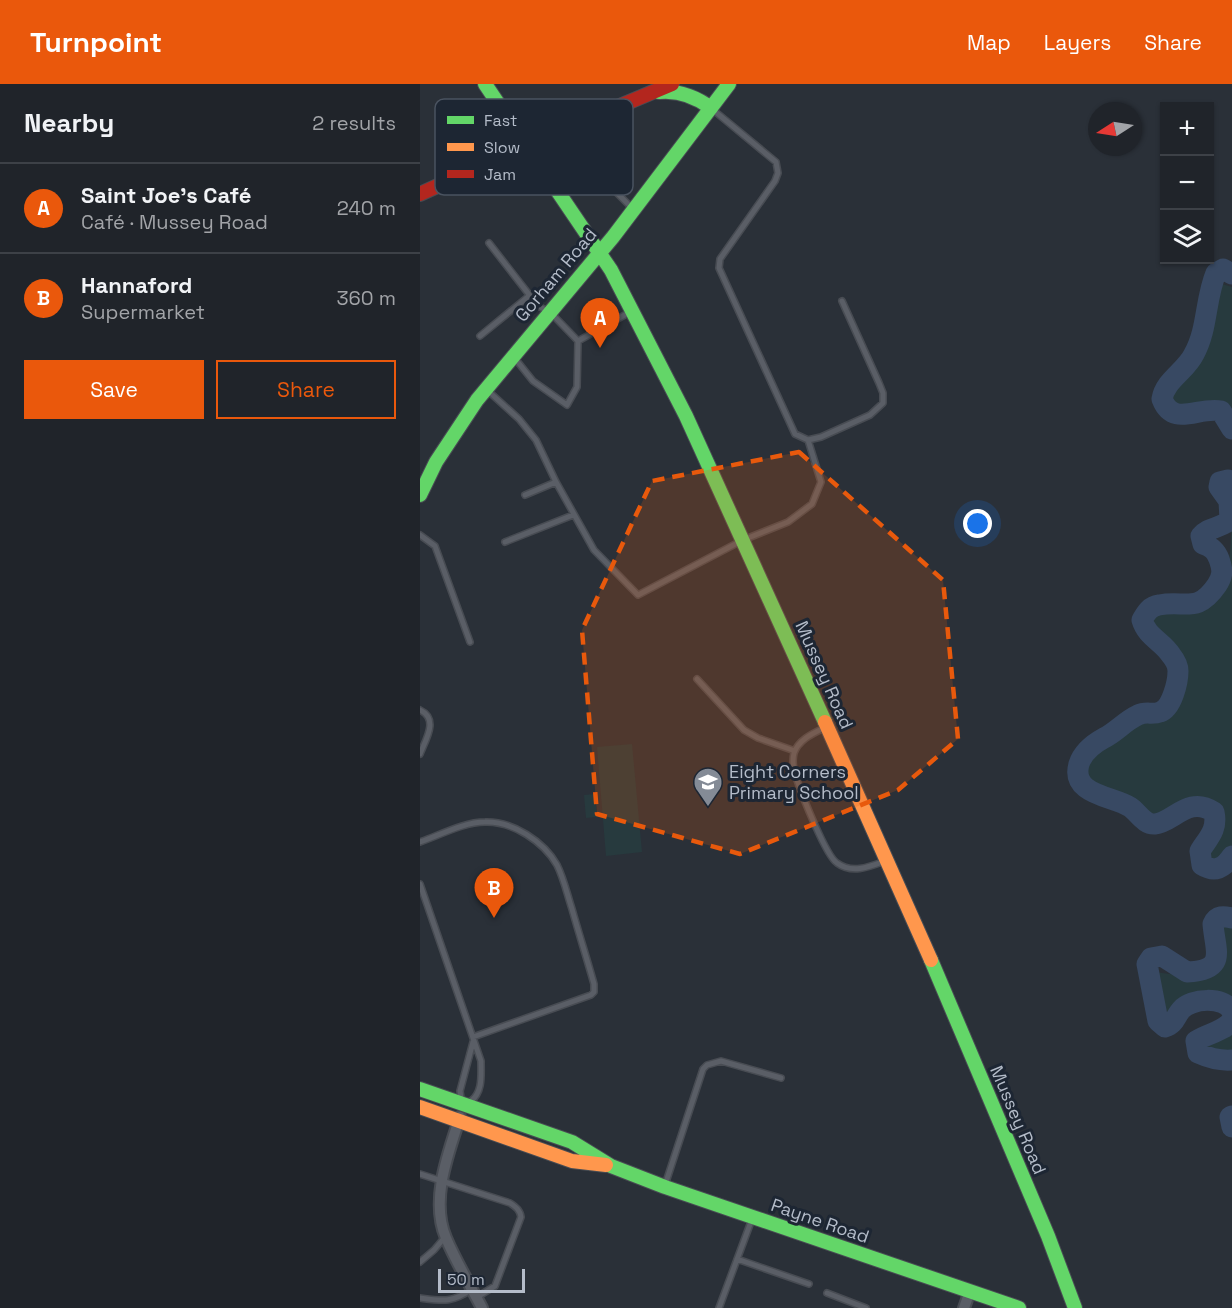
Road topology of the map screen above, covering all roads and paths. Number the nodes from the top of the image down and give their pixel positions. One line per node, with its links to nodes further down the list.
1 (485, 84): 5 (main road, Mussey Road)
2 (672, 84): 4 (main road)
3 (729, 84): 7 (main road, Gorham Road)
4 (652, 93): 6 (main road); 7 (main road)
5 (495, 99)
6 (633, 101)
7 (711, 108): 12 (main road, Gorham Road); 23 (lane)
8 (435, 187): 9 (main road)
9 (420, 194)
10 (561, 195): 14 (main road, Mussey Road)
11 (620, 195): 12 (lane)
12 (633, 209): 14 (main road, Gorham Road)
13 (489, 243): 15 (lane)
14 (600, 252): 17 (main road, Mussey Road); 18 (main road, Gorham Road)
15 (529, 296): 18 (lane); 19 (lane)
16 (842, 301): 23 (lane)
17 (633, 310): 20 (lane); 29 (main road, Mussey Road)
18 (550, 312): 20 (lane); 21 (main road, Gorham Road)
19 (480, 336)
20 (578, 341): 21 (lane)
21 (512, 355): 22 (main road, Gorham Road)
22 (485, 388): 24 (lane); 25 (main road, Gorham Road)
23 (808, 440): 29 (lane)
24 (556, 482): 26 (lane); 27 (lane)
25 (420, 495)
26 (525, 495)
27 (573, 515): 29 (lane); 30 (lane)
28 (420, 535): 31 (lane)
29 (743, 540): 34 (main road, Mussey Road)
30 (505, 542)
31 (470, 642)
32 (697, 679): 35 (lane)
33 (420, 710): 36 (lane)
34 (827, 727): 35 (lane); 38 (main road, Mussey Road)
35 (795, 751): 38 (lane)
36 (420, 754)
37 (420, 843): 40 (lane)
38 (886, 860): 64 (main road, Mussey Road)
39 (420, 884): 40 (lane)
40 (473, 1039): 43 (lane); 43 (lane)
41 (781, 1078): 49 (lane)
42 (420, 1089): 43 (main road, Payne Road)
43 (463, 1105): 45 (street); 46 (main road, Payne Road)
44 (420, 1107): 45 (main road, Payne Road)
45 (458, 1121): 46 (main road, Payne Road); 48 (street)
46 (611, 1166): 49 (main road, Payne Road)
47 (420, 1174): 48 (lane)
48 (442, 1182): 51 (street); 56 (lane)
49 (665, 1186): 50 (main road, Payne Road)
50 (752, 1217): 52 (lane); 55 (main road, Payne Road)
51 (445, 1237): 53 (lane); 56 (street)
52 (737, 1259): 54 (lane); 60 (lane)
53 (420, 1262)
54 (810, 1284)
55 (970, 1292): 62 (street); 63 (main road, Payne Road)
56 (475, 1293): 58 (lane); 59 (street)
57 (827, 1293): 61 (lane)
58 (420, 1298)
59 (482, 1308)
60 (720, 1308)
61 (866, 1308)
62 (964, 1308)
63 (1020, 1308)
64 (1075, 1308)

